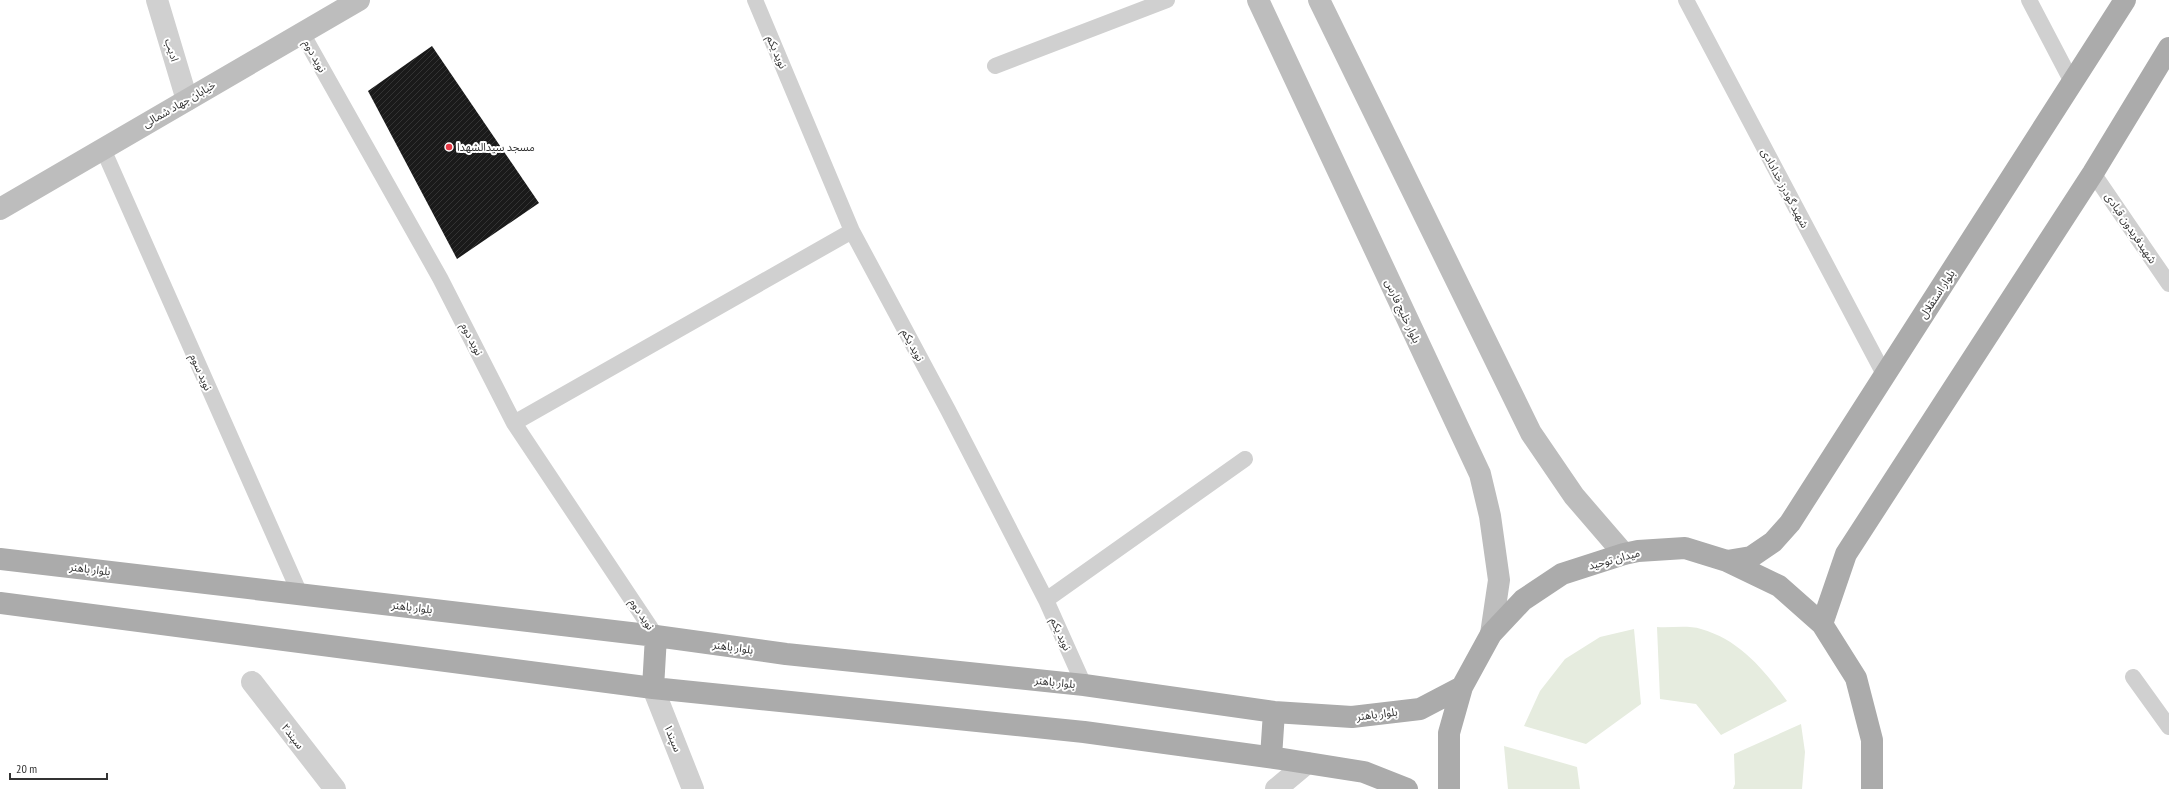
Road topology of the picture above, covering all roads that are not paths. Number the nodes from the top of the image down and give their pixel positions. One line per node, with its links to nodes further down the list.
1 (157, 0): 14 (street, ادیب)
2 (358, 0): 10 (main road, خیابان جهاد شمالی)
3 (755, 0): 18 (lane, نوید یکم)
4 (1167, 0): 12 (lane)
5 (1258, 0): 30 (main road, بلوار خلیج فارس)
6 (1319, 0): 23 (main road)
7 (1686, 0): 20 (lane, شهید گودرز خدادادی)
8 (2029, 0): 13 (lane)
9 (2125, 0): 13 (main road, بلوار استقلال)
10 (302, 33): 14 (main road, خیابان جهاد شمالی); 21 (lane, نوید دوم)
11 (2169, 48): 16 (main road)
12 (995, 66)
13 (2072, 82): 20 (main road, بلوار استقلال)
14 (187, 100): 15 (main road, خیابان جهاد شمالی)
15 (103, 149): 17 (main road, خیابان جهاد شمالی); 26 (lane, نوید سوم)
16 (2093, 173): 19 (lane, شهیدفریدون قبادی); 29 (main road)
17 (0, 209)
18 (852, 231): 21 (lane); 27 (lane, نوید یکم)
19 (2169, 284)
20 (1885, 376): 25 (main road, بلوار استقلال)
21 (514, 423): 31 (lane, نوید دوم)
22 (1245, 459): 27 (lane)
23 (1624, 554): 25 (main road, میدان توحید); 30 (main road, میدان توحید)
24 (0, 559): 26 (main road, بلوار باهنر)
25 (1727, 561): 29 (main road, میدان توحید)
26 (300, 594): 31 (main road, بلوار باهنر)
27 (1046, 600): 34 (lane, نوید یکم)
28 (0, 603): 36 (main road)
29 (1822, 624): 39 (main road, میدان توحید)
30 (1491, 634): 35 (main road, میدان توحید)
31 (656, 636): 34 (main road, بلوار باهنر); 36 (main road)
32 (2133, 677): 38 (lane)
33 (252, 682): 42 (street, سپند۲)
34 (1084, 685): 37 (main road, بلوار باهنر)
35 (1462, 687): 37 (main road, بلوار باهنر); 46 (main road, میدان توحید)
36 (653, 688): 40 (main road); 43 (street, سپند۱)
37 (1274, 712): 40 (main road)
38 (2169, 728)
39 (1872, 740): 47 (main road, میدان توحید); 48 (street)
40 (1271, 757): 41 (main road)
41 (1308, 763): 44 (street); 45 (main road)
42 (334, 789)
43 (693, 789)
44 (1276, 789)
45 (1407, 789)
46 (1449, 789)
47 (1872, 789)
48 (1881, 789)

